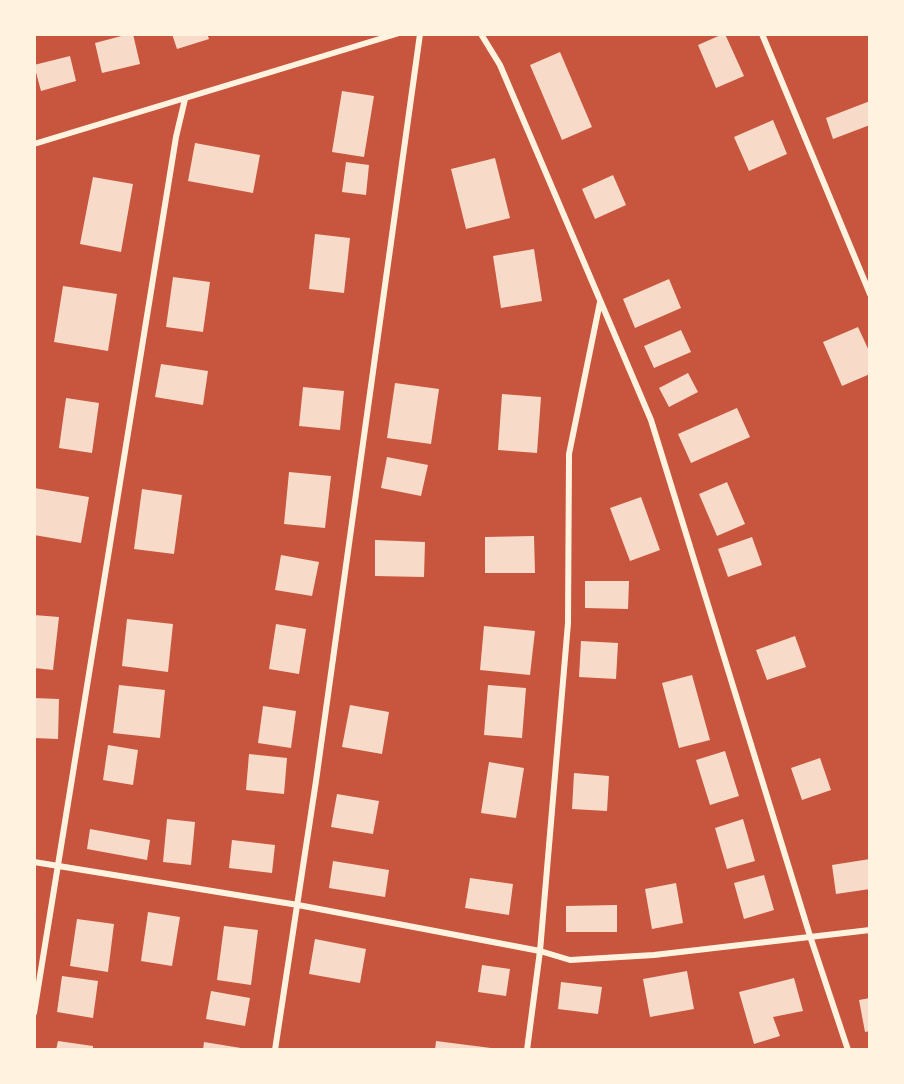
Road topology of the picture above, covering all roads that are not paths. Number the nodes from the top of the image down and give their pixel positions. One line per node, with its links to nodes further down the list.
1 (396, 34): 5 (street)
2 (420, 34): 11 (street)
3 (480, 34): 8 (street)
4 (762, 34): 7 (street)
5 (185, 99): 6 (street); 10 (street)
6 (34, 144)
7 (870, 294)
8 (600, 300): 13 (street); 14 (street)
9 (34, 862): 10 (street)
10 (59, 867): 11 (street); 15 (street)
11 (298, 905): 14 (street); 16 (street)
12 (870, 930): 13 (street)
13 (810, 936): 14 (street); 18 (street)
14 (540, 951): 17 (street)
15 (34, 1013)
16 (275, 1050)
17 (527, 1050)
18 (848, 1050)

